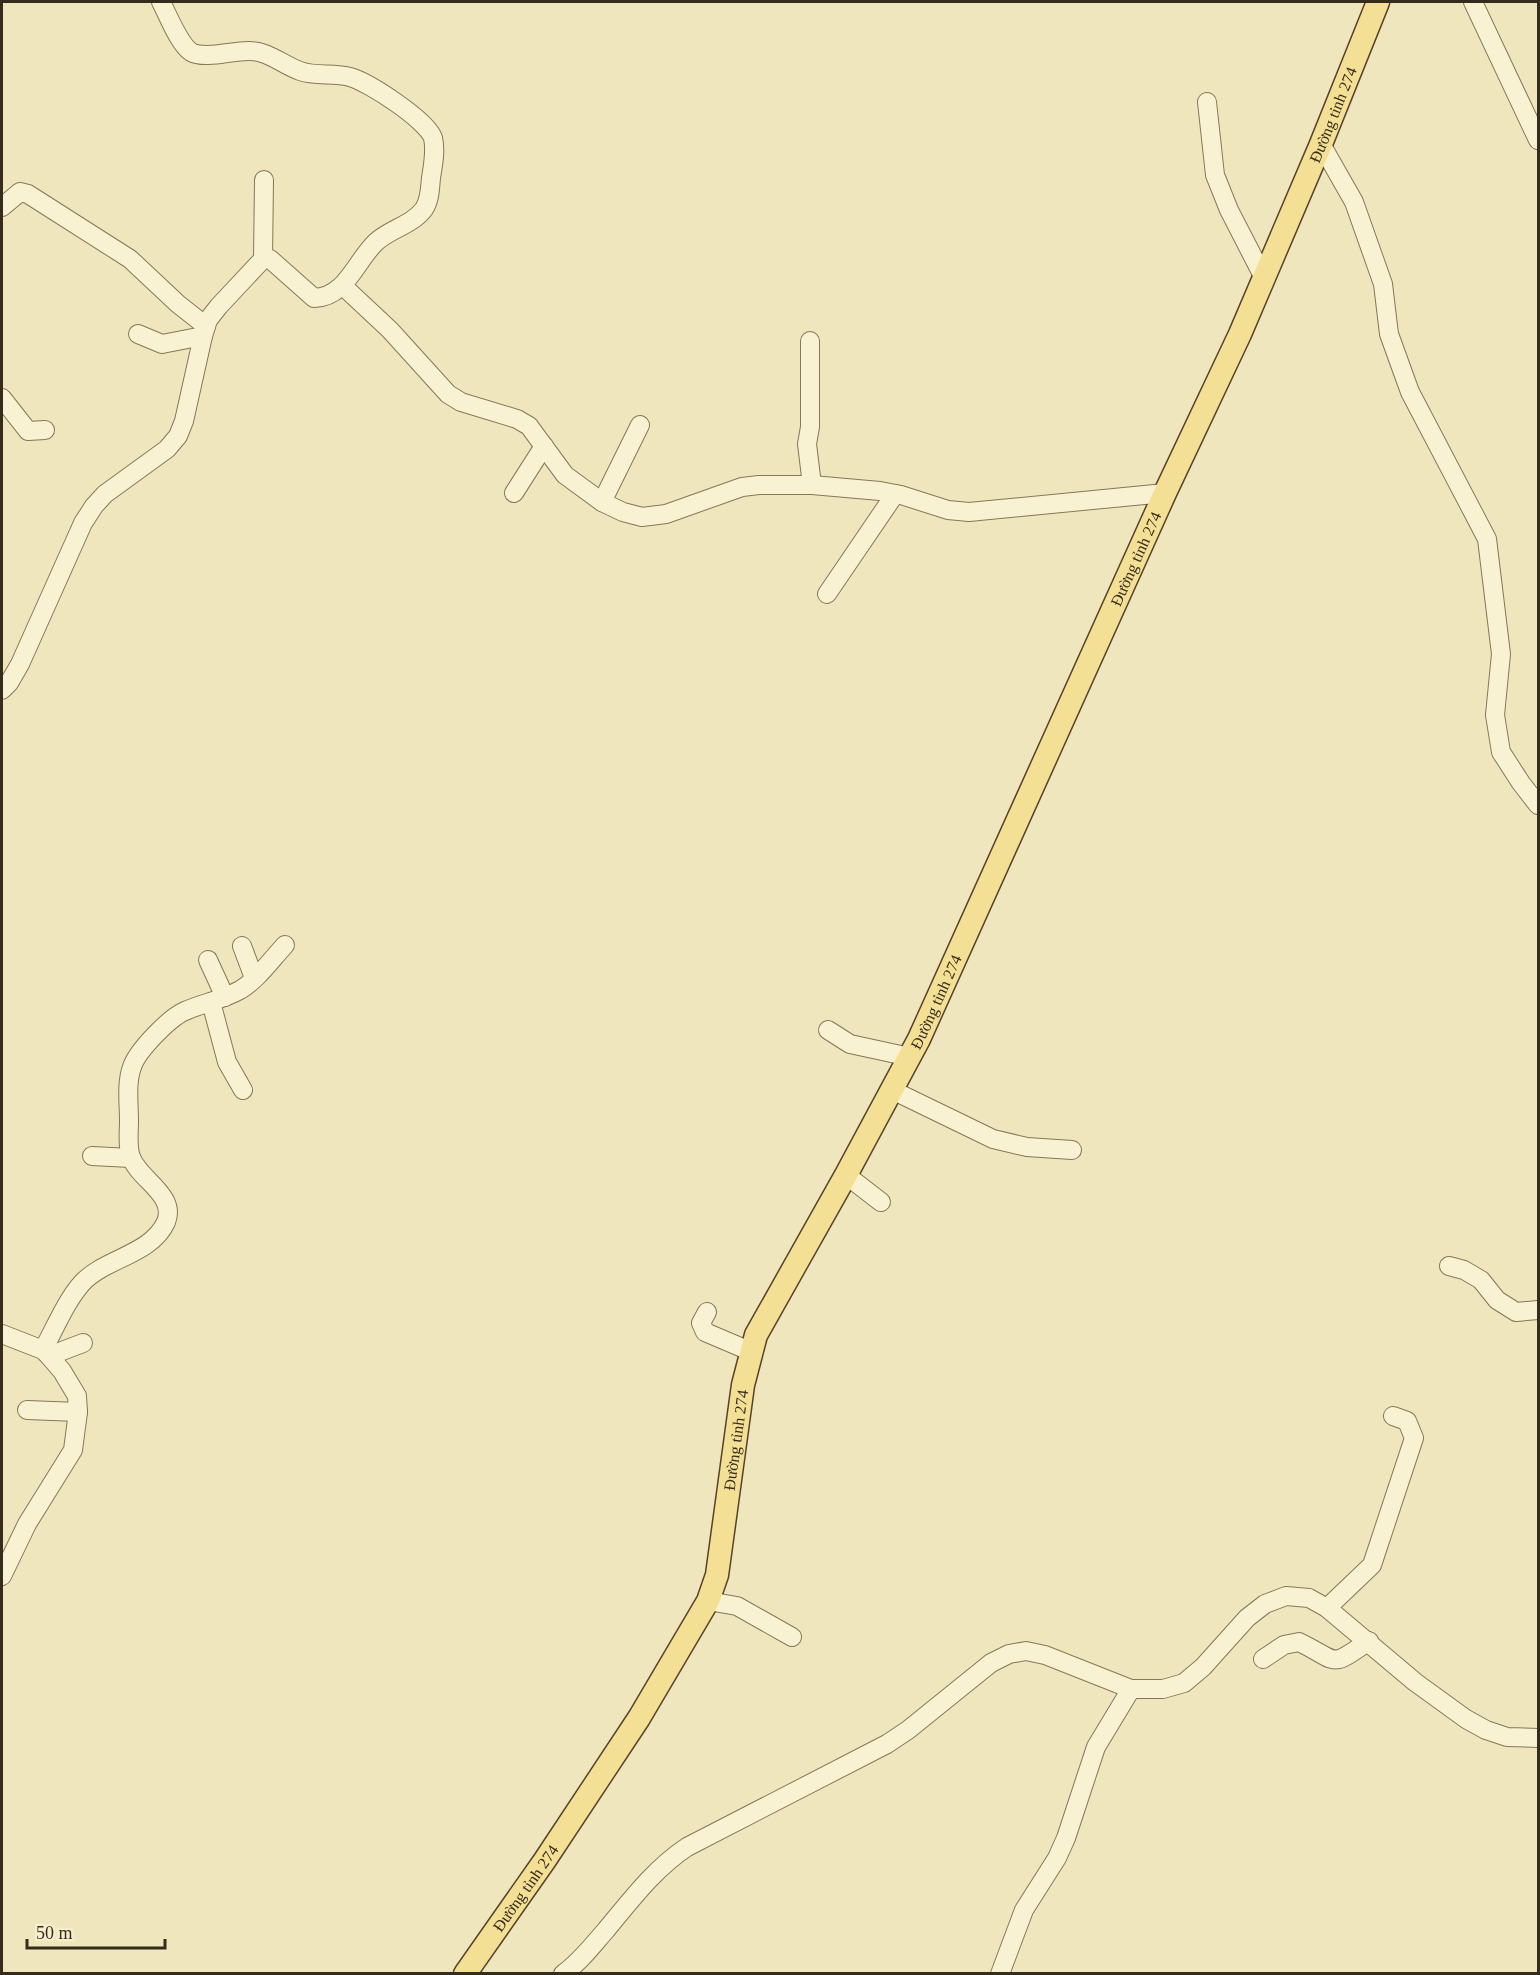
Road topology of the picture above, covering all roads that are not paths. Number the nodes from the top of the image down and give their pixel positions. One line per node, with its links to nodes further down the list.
1 (161, 2): 11 (street)
2 (1378, 2): 6 (main road, Đường tỉnh 274)
3 (1473, 2): 5 (street)
4 (1207, 102): 10 (street)
5 (1539, 140)
6 (1322, 144): 10 (main road, Đường tỉnh 274); 26 (street)
7 (264, 180): 9 (street)
8 (2, 207): 12 (street)
9 (263, 259): 11 (street); 12 (street)
10 (1264, 278): 21 (main road, Đường tỉnh 274)
11 (343, 286): 18 (street)
12 (205, 331): 13 (street); 25 (street)
13 (138, 334)
14 (810, 341): 19 (street)
15 (2, 399): 17 (street)
16 (640, 425): 23 (street)
17 (45, 430)
18 (544, 446): 20 (street); 23 (street)
19 (812, 485): 22 (street); 23 (street)
20 (514, 493)
21 (1165, 493): 22 (street); 33 (main road, Đường tỉnh 274)
22 (895, 494): 24 (street)
23 (602, 502)
24 (827, 594)
25 (2, 690)
26 (1539, 805)
27 (285, 945): 30 (street)
28 (242, 946): 30 (street)
29 (208, 960): 31 (street)
30 (254, 978): 31 (street)
31 (218, 1000): 34 (street); 38 (street)
32 (828, 1030): 33 (street)
33 (910, 1057): 35 (main road, Đường tỉnh 274)
34 (243, 1090)
35 (892, 1090): 36 (street); 39 (main road, Đường tỉnh 274)
36 (1072, 1150)
37 (92, 1156): 38 (street)
38 (131, 1158): 47 (street)
39 (846, 1175): 40 (street); 46 (main road, Đường tỉnh 274)
40 (881, 1202)
41 (1449, 1266): 42 (street)
42 (1539, 1310)
43 (707, 1312): 46 (street)
44 (2, 1334): 47 (street)
45 (83, 1343): 47 (street)
46 (752, 1352): 52 (main road, Đường tỉnh 274)
47 (46, 1353): 49 (street)
48 (27, 1410): 49 (street)
49 (78, 1412): 51 (street)
50 (1393, 1416): 53 (street)
51 (2, 1576)
52 (708, 1601): 54 (street); 60 (main road, Đường tỉnh 274)
53 (1327, 1608): 55 (street); 57 (street)
54 (792, 1637)
55 (1369, 1641): 56 (street); 58 (street)
56 (1263, 1659)
57 (1131, 1689): 59 (street); 62 (street)
58 (1539, 1738)
59 (584, 1968): 61 (street)
60 (465, 1974)
61 (563, 1974)
62 (1000, 1974)

